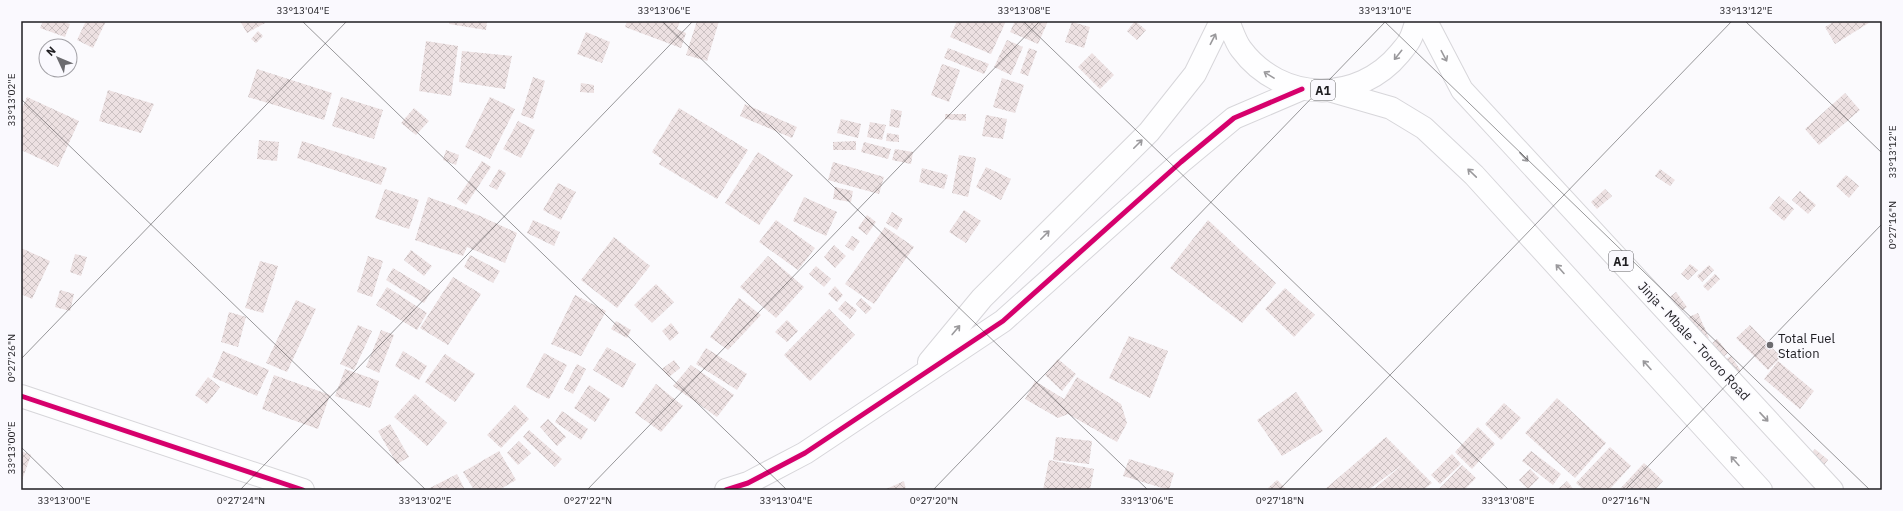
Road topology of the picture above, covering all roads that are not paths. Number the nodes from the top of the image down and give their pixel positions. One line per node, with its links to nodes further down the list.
1 (1221, 21): 7 (main road, one-way to 1)
2 (1228, 21): 5 (main road, A1, one-way to 2)
3 (1417, 21): 6 (main road, A1, one-way to 6)
4 (1426, 21): 12 (main road, Jinja - Mbale - Tororo Road / A1, one-way to 12)
5 (1302, 89): 6 (main road, A1); 7 (main road)
6 (1332, 91): 11 (main road, A1, one-way to 6)
7 (913, 381): 10 (main road)
8 (21, 396): 9 (main road)
9 (303, 490)
10 (726, 490)
11 (1761, 490)
12 (1832, 490)

